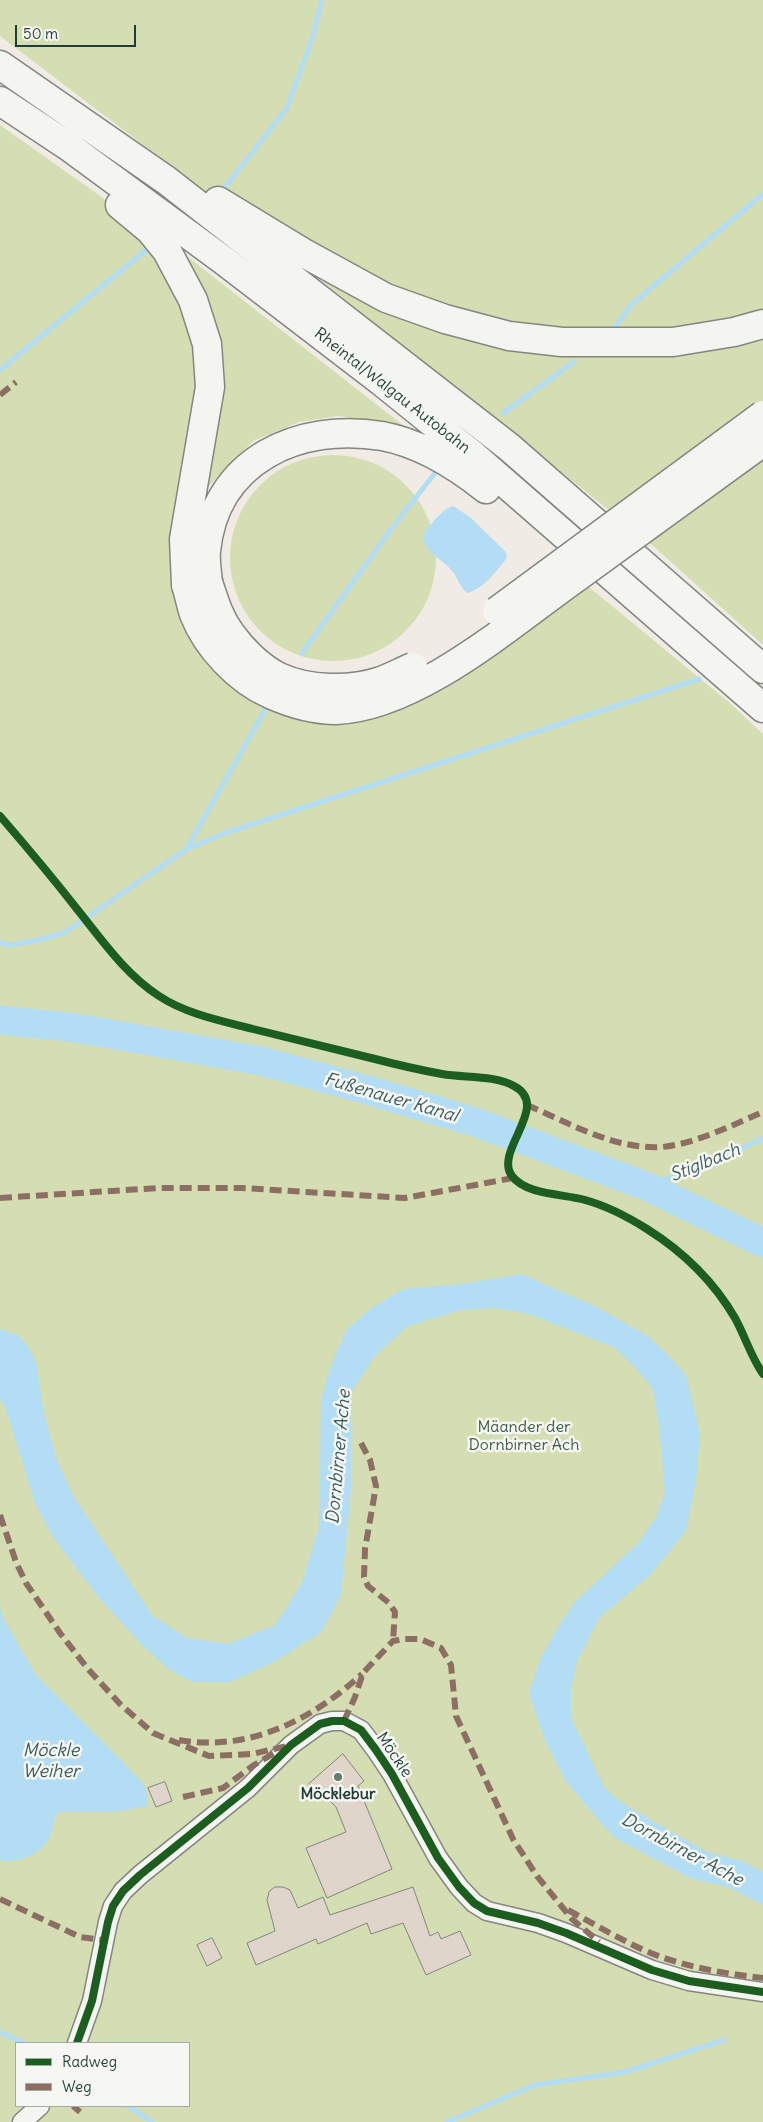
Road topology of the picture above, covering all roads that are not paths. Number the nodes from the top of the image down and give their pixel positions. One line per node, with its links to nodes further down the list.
1 (0, 65): 3 (highway, Rheintal/Walgau Autobahn)
2 (0, 101): 4 (highway, Rheintal/Walgau Autobahn)
3 (76, 116): 5 (highway); 10 (highway, Rheintal/Walgau Autobahn)
4 (68, 146): 8 (highway); 9 (highway, Rheintal/Walgau Autobahn)
5 (763, 324)
6 (763, 415): 8 (highway, bridge)
7 (763, 442): 8 (highway, bridge)
8 (197, 583): 9 (highway)
9 (632, 594): 11 (highway, Rheintal/Walgau Autobahn)
10 (763, 669)
11 (763, 708)
12 (763, 1992): 13 (street, Möckle)
13 (77, 2042)
14 (39, 2107): 15 (street)
15 (22, 2122)

